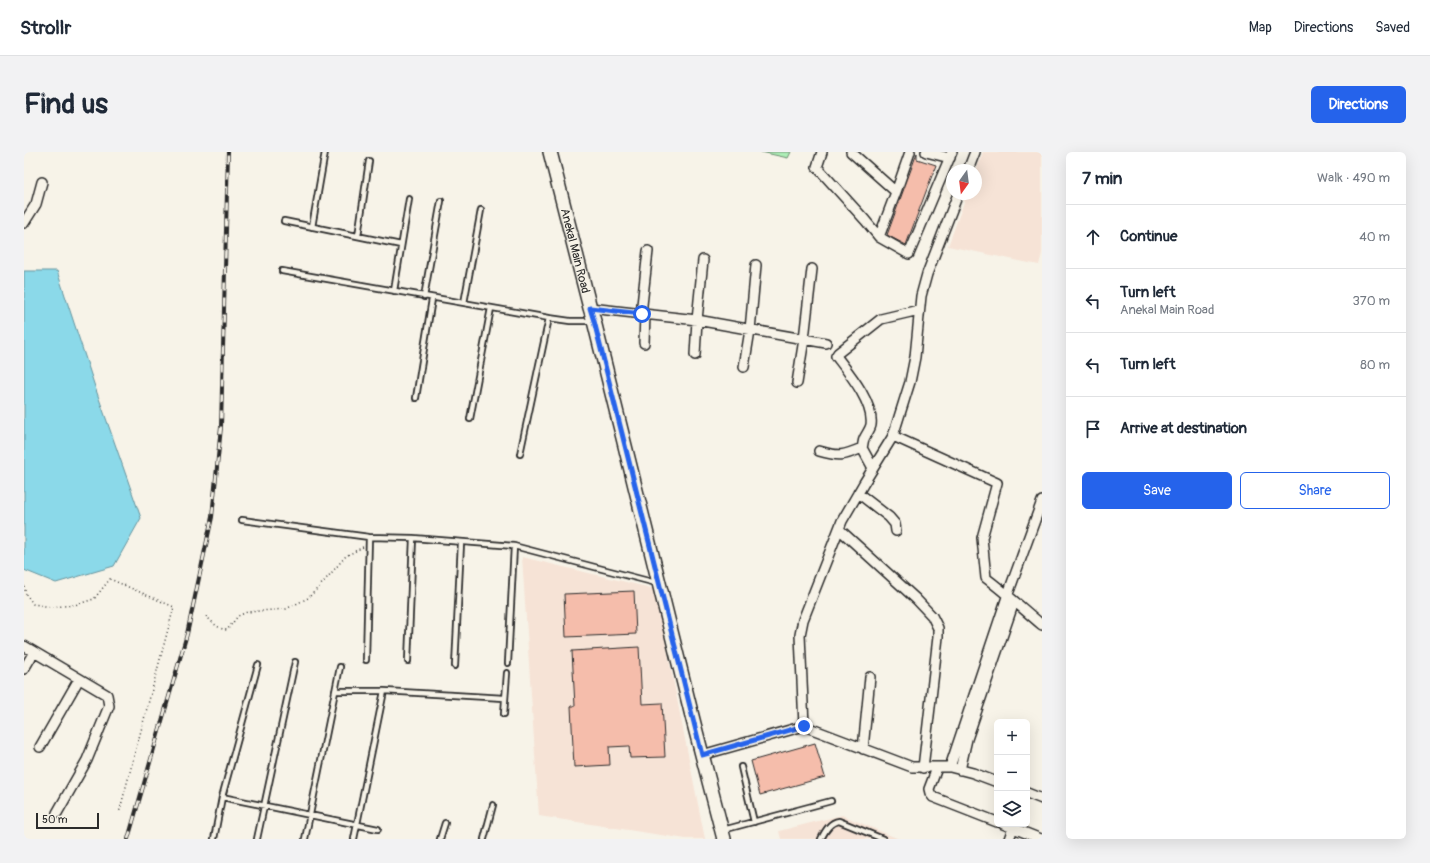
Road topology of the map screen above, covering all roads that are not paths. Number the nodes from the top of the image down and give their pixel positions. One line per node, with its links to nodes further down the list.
1 (325, 152): 19 (lane)
2 (548, 152): 33 (main road, Anekal Main Road)
3 (822, 152): 21 (street)
4 (851, 152): 12 (street)
5 (910, 152): 12 (street)
6 (926, 152): 8 (street)
7 (975, 152): 10 (street)
8 (951, 155): 21 (street)
9 (369, 161): 20 (lane)
10 (970, 164)
11 (42, 182): 18 (street)
12 (896, 192): 21 (street)
13 (409, 199): 22 (lane)
14 (956, 200): 34 (street)
15 (441, 201): 29 (lane)
16 (481, 210): 31 (lane)
17 (284, 221): 19 (lane)
18 (24, 223)
19 (312, 227): 20 (lane)
20 (358, 236): 22 (lane)
21 (879, 237)
22 (401, 245): 28 (lane)
23 (648, 251): 35 (street)
24 (703, 260): 37 (street)
25 (756, 264): 39 (street)
26 (812, 269): 40 (street)
27 (282, 271): 28 (lane)
28 (394, 291): 29 (lane)
29 (424, 297): 30 (lane)
30 (432, 299): 31 (lane); 46 (lane)
31 (464, 303): 32 (lane)
32 (491, 308): 36 (lane); 47 (lane)
33 (590, 308): 35 (street); 38 (main road, Anekal Main Road)
34 (919, 310): 48 (street); 49 (street)
35 (644, 314): 37 (street); 41 (street)
36 (549, 318): 38 (lane); 51 (lane)
37 (697, 320): 39 (street); 43 (street)
38 (594, 321): 62 (main road, Anekal Main Road)
39 (750, 330): 40 (street); 44 (street)
40 (804, 339): 42 (street); 45 (street)
41 (644, 343)
42 (826, 343)
43 (695, 355)
44 (744, 367)
45 (797, 383)
46 (416, 398)
47 (470, 419)
48 (893, 436): 52 (street); 63 (street)
49 (862, 448): 50 (street); 52 (street)
50 (819, 451)
51 (520, 454)
52 (873, 468): 53 (street)
53 (858, 493): 56 (street); 57 (street)
54 (1042, 501): 63 (street)
55 (242, 520): 58 (lane)
56 (839, 529): 83 (street); 89 (street)
57 (896, 531)
58 (369, 537): 59 (lane); 68 (lane)
59 (413, 538): 60 (lane); 69 (lane)
60 (461, 543): 61 (lane); 73 (lane)
61 (514, 546): 62 (lane); 71 (lane)
62 (660, 584): 86 (main road, Anekal Main Road)
63 (1008, 594): 64 (street); 88 (street)
64 (1014, 602): 65 (street); 91 (street)
65 (1042, 624)
66 (24, 646): 67 (street)
67 (34, 652): 75 (street); 78 (street)
68 (366, 660)
69 (408, 661)
70 (295, 662): 97 (lane)
71 (508, 663)
72 (258, 665): 94 (lane)
73 (455, 666)
74 (340, 667): 79 (lane)
75 (24, 669)
76 (507, 673): 81 (lane)
77 (870, 677): 85 (street)
78 (79, 679): 84 (street); 99 (street)
79 (335, 691): 80 (lane); 100 (lane)
80 (384, 691): 81 (lane); 104 (lane)
81 (504, 698): 82 (lane)
82 (504, 714)
83 (804, 726): 85 (street); 86 (street)
84 (40, 747)
85 (863, 749): 89 (street)
86 (702, 755): 107 (main road, Anekal Main Road)
87 (741, 767): 102 (lane)
88 (950, 767): 90 (street); 91 (street)
89 (923, 768): 90 (street)
90 (937, 768): 101 (street)
91 (960, 770): 92 (street)
92 (994, 781)
93 (1030, 794): 95 (street)
94 (222, 797): 97 (lane); 108 (lane)
95 (1042, 799)
96 (831, 801): 102 (lane)
97 (263, 805): 100 (lane); 109 (lane)
98 (494, 805): 113 (lane)
99 (57, 813)
100 (310, 815): 104 (lane); 110 (lane)
101 (994, 821)
102 (754, 822): 107 (lane)
103 (445, 823): 112 (lane)
104 (357, 824): 106 (lane); 111 (lane)
105 (1013, 828): 116 (street); 117 (street)
106 (378, 829)
107 (723, 835)
108 (214, 839)
109 (257, 839)
110 (304, 839)
111 (354, 839)
112 (440, 839)
113 (484, 839)
114 (821, 839): 115 (lane)
115 (883, 839)
116 (1009, 839)
117 (1042, 839)

